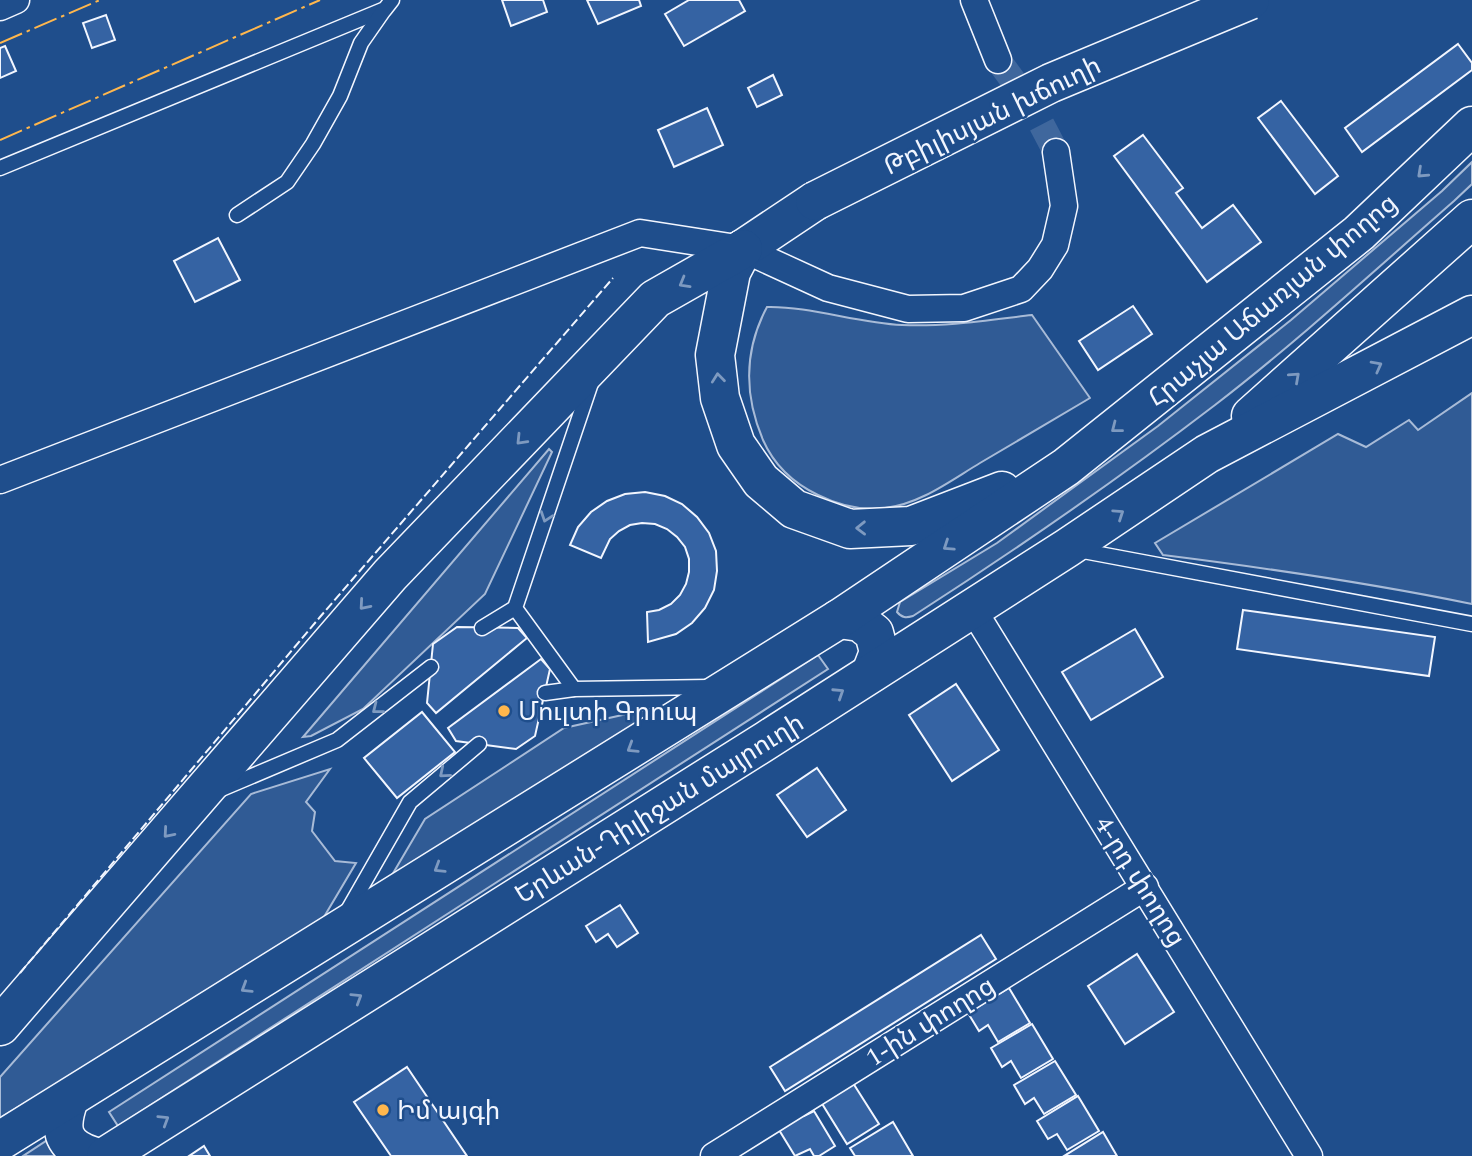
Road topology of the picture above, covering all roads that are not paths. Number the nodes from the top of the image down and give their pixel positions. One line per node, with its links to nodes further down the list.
1 (16, 0): 5 (street)
2 (974, 0): 6 (street)
3 (1250, 0): 12 (main road, Թբիլիսյան խճուղի, bridge)
4 (388, 5): 9 (lane); 10 (lane)
5 (0, 7)
6 (998, 60)
7 (1472, 126): 16 (main road, Հրաչյա Աճառյան փողոց, one-way to 16)
8 (1056, 152): 12 (street)
9 (0, 168)
10 (237, 215)
11 (1472, 219): 15 (main road, one-way to 11)
12 (743, 249): 14 (main road, Թբիլիսյան խճուղի, one-way to 14); 16 (main road, one-way to 12); 17 (street)
13 (1472, 315): 15 (main road, one-way to 13)
14 (599, 360): 19 (lane, one-way to 19); 30 (main road, Թբիլիսյան խճուղի, one-way to 30)
15 (1208, 454): 18 (main road, Երևան-Դիլիջան մայրուղի, one-way to 15)
16 (1066, 467): 21 (main road, one-way to 21)
17 (0, 480)
18 (1067, 548): 20 (main road, Երևան-Դիլիջան մայրուղի); 22 (lane)
19 (515, 608): 23 (lane); 27 (lane)
20 (972, 608): 25 (main road, Երևան-Դիլիջան մայրուղի); 31 (street, 4-րդ փողոց)
21 (839, 619): 25 (main road); 26 (main road)
22 (1472, 624)
23 (482, 628)
24 (431, 667): 30 (lane, one-way to 30)
25 (871, 673): 37 (main road, Երևան-Դիլիջան մայրուղի, one-way to 25)
26 (733, 686): 27 (lane); 32 (main road, one-way to 32)
27 (574, 689): 28 (lane)
28 (545, 693)
29 (479, 744): 32 (lane, one-way to 32)
30 (199, 798): 33 (main road, Թբիլիսյան խճուղի, one-way to 33)
31 (1145, 887): 38 (street, 1-ին փողոց); 39 (street, 4-րդ փողոց)
32 (336, 931): 34 (main road, one-way to 34)
33 (0, 1026)
34 (69, 1099): 35 (main road); 36 (main road)
35 (0, 1141)
36 (92, 1156)
37 (106, 1156)
38 (715, 1156)
39 (1309, 1156)

